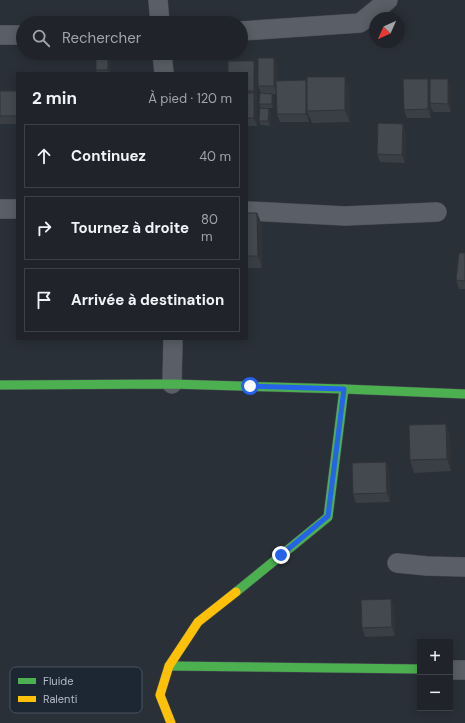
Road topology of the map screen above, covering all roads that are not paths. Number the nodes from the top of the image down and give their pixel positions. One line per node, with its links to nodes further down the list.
1 (158, 0): 3 (street)
2 (388, 0): 4 (street)
3 (159, 16)
4 (248, 31)
5 (0, 35): 6 (street)
6 (16, 35)
7 (163, 60): 8 (street)
8 (164, 72)
9 (0, 208): 10 (street)
10 (16, 208)
11 (248, 211): 12 (street)
12 (437, 212)
13 (173, 340): 14 (street)
14 (172, 384): 15 (street); 16 (street)
15 (0, 385)
16 (344, 389): 17 (street); 20 (street)
17 (465, 394)
18 (396, 563): 19 (street)
19 (465, 566)
20 (169, 666): 21 (street); 24 (street)
21 (417, 669)
22 (453, 670): 23 (street)
23 (465, 670)
24 (171, 723)

